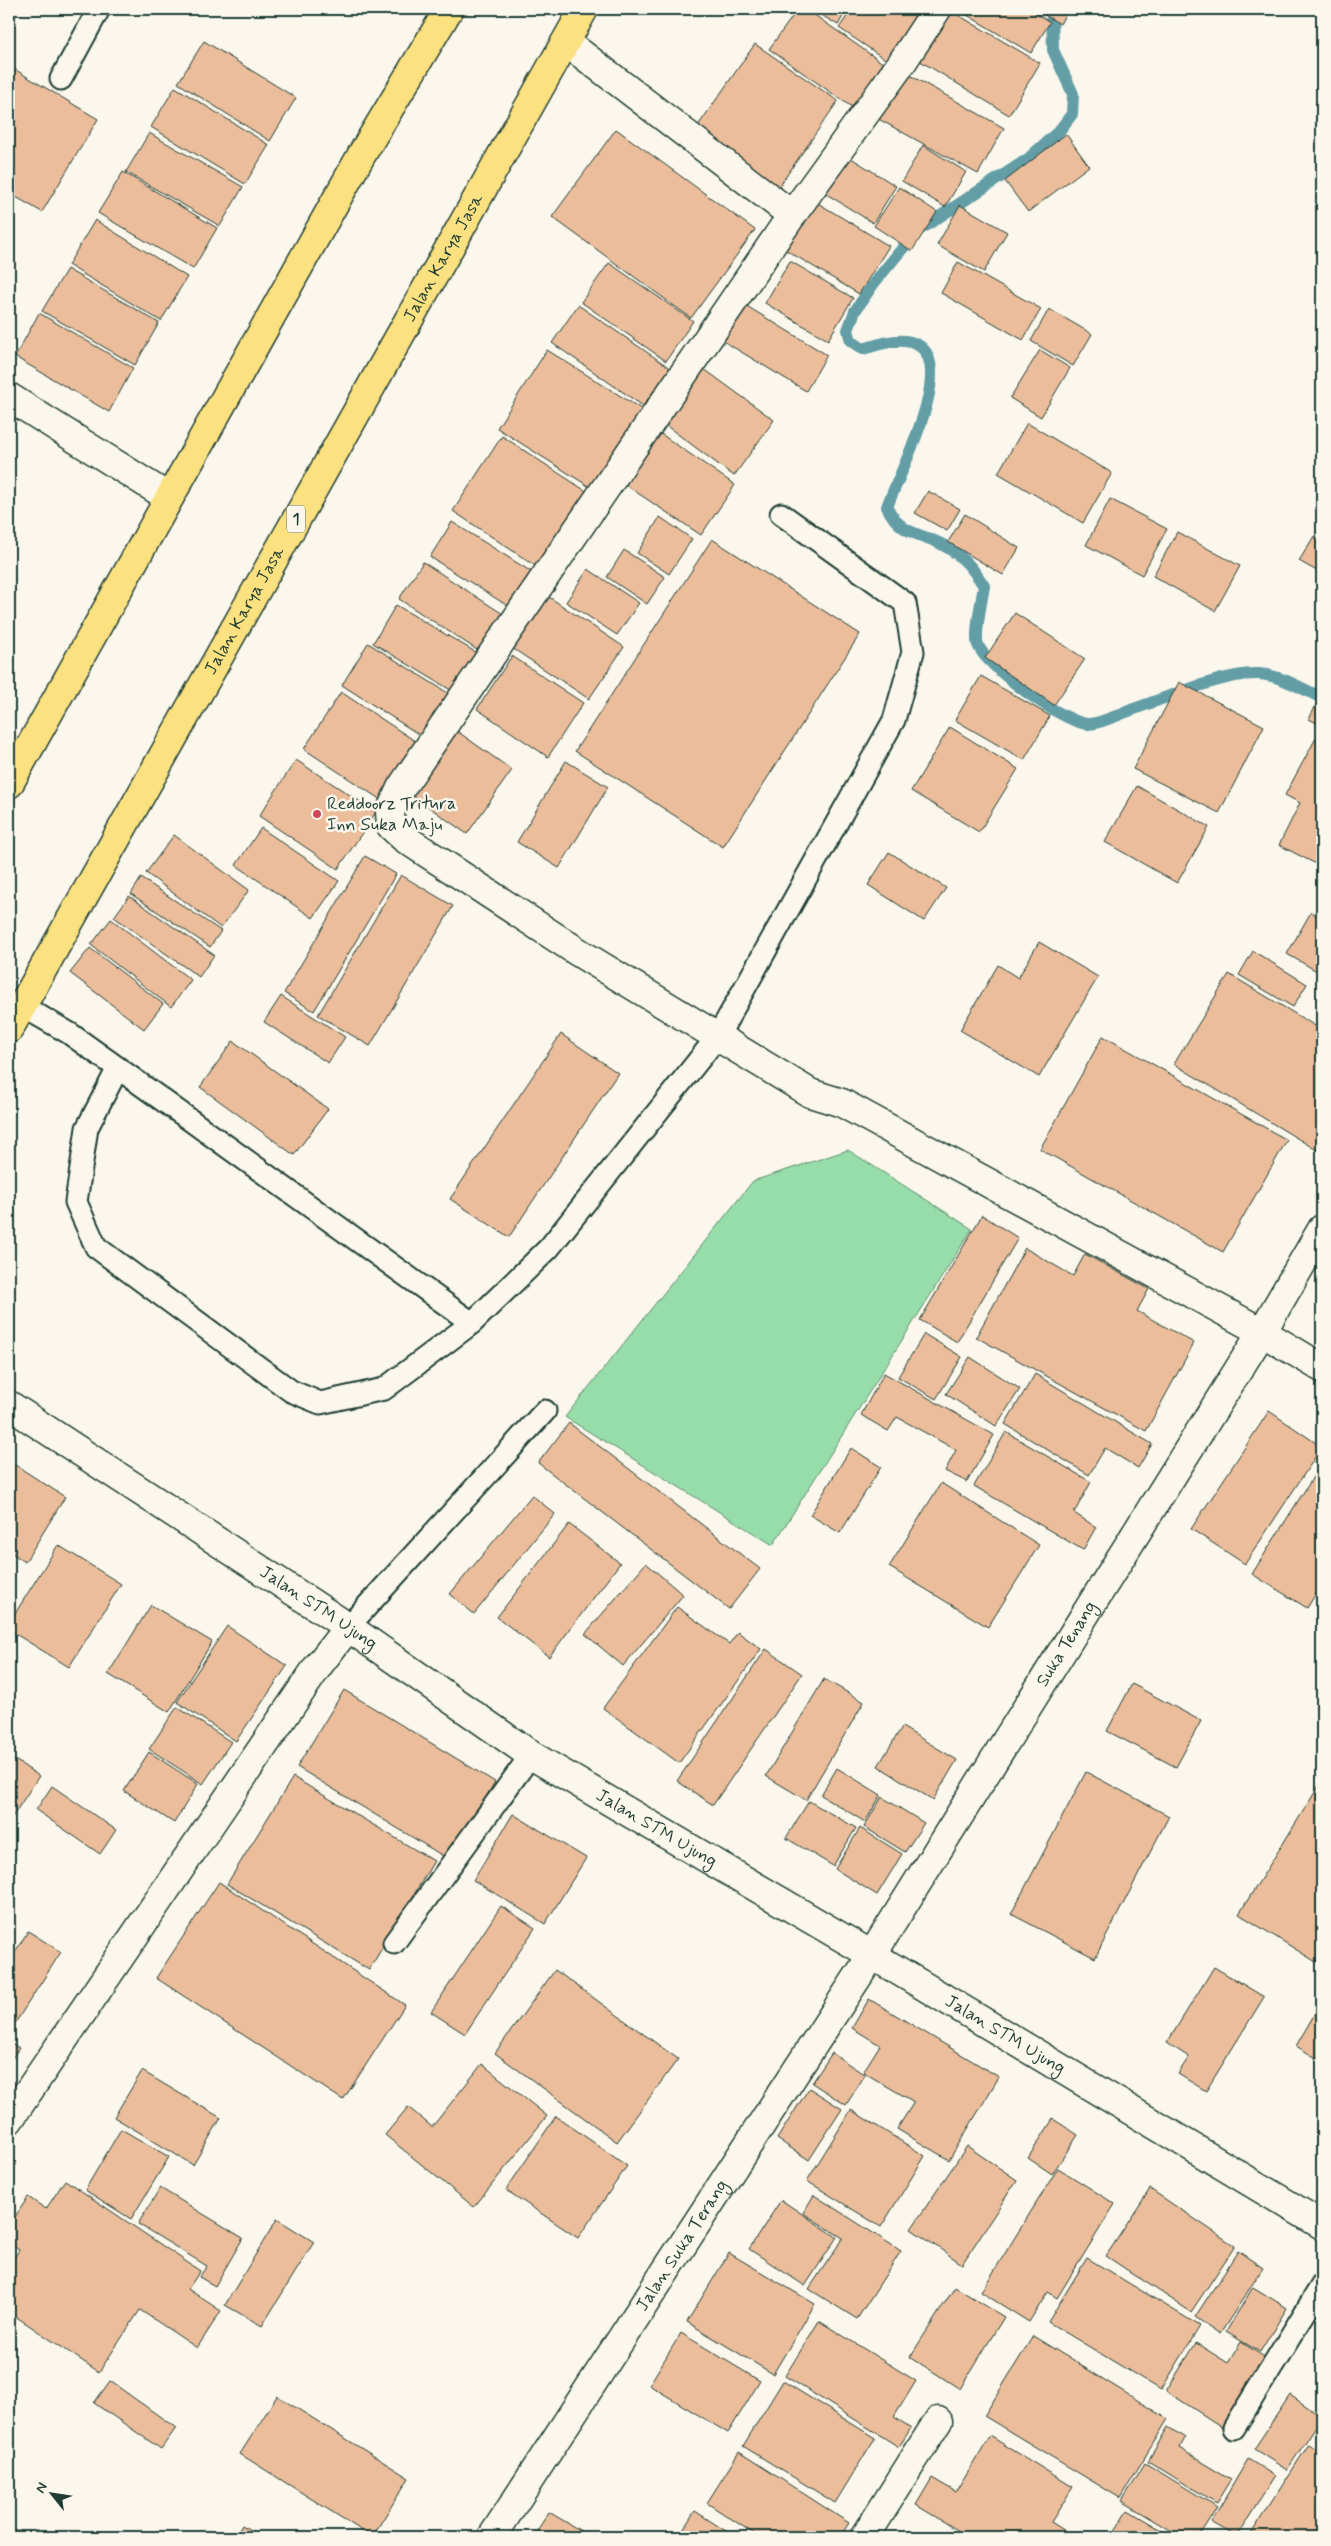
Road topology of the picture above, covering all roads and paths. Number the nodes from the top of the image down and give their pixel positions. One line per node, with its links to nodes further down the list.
1 (99, 9): 6 (lane)
2 (449, 9): 9 (highway)
3 (584, 9): 5 (highway, Jalan Karya Jasa / 1)
4 (936, 9): 7 (street)
5 (566, 42): 7 (street); 12 (highway, Jalan Karya Jasa / 1)
6 (61, 79)
7 (792, 215): 14 (street)
8 (9, 397): 9 (street)
9 (168, 498): 11 (highway)
10 (781, 514): 14 (lane)
11 (9, 784)
12 (22, 1006): 13 (highway, Jalan Karya Jasa / 1); 15 (lane)
13 (9, 1029)
14 (718, 1036): 17 (lane); 18 (street)
15 (118, 1068): 17 (lane); 17 (lane)
16 (1322, 1229): 18 (street, Suka Tenang)
17 (472, 1323)
18 (1262, 1332): 19 (street); 25 (street, Suka Tenang)
19 (1322, 1368)
20 (9, 1405): 22 (street, Jalan STM Ujung)
21 (545, 1411): 22 (lane)
22 (348, 1627): 23 (street, Jalan STM Ujung); 26 (street)
23 (531, 1755): 24 (lane); 25 (street, Jalan STM Ujung)
24 (394, 1943)
25 (872, 1955): 27 (street, Jalan STM Ujung); 31 (street, Jalan Suka Terang)
26 (9, 2120)
27 (1322, 2225)
28 (1322, 2285): 30 (lane)
29 (938, 2420): 32 (street)
30 (1234, 2428)
31 (492, 2537)
32 (865, 2537)

